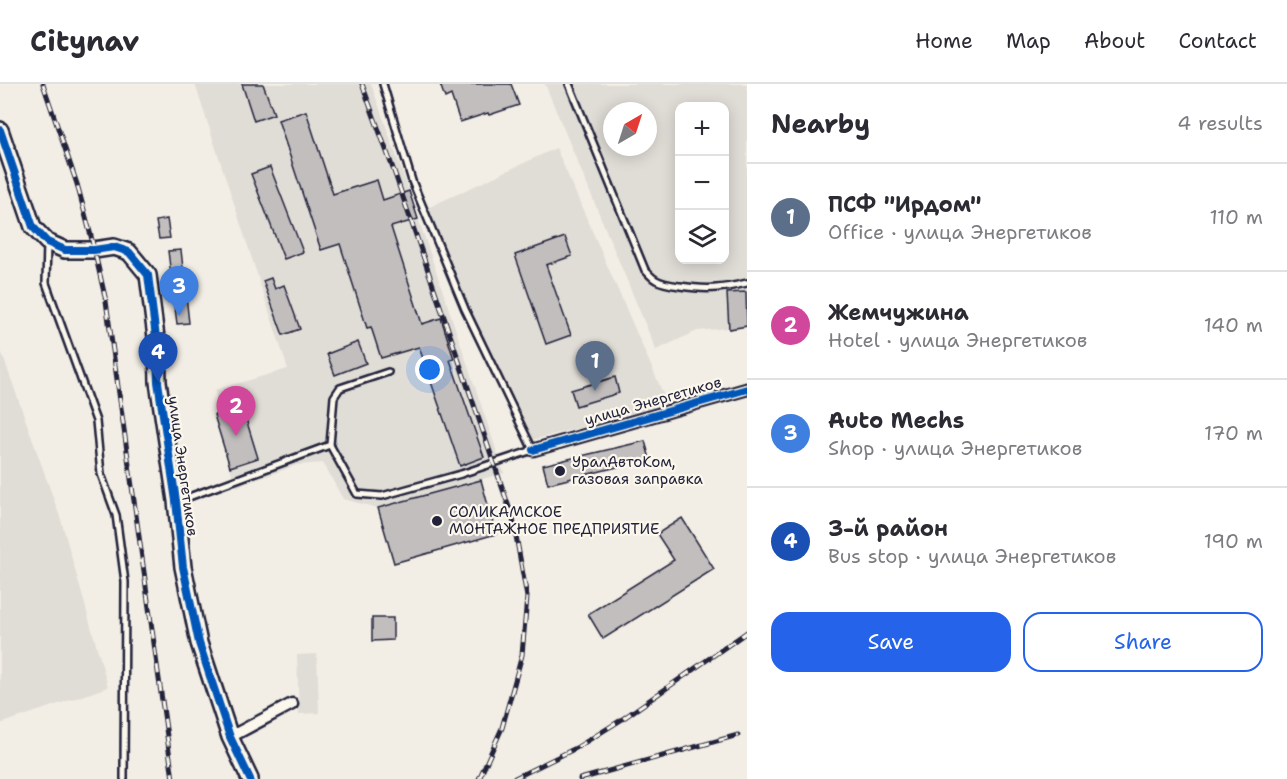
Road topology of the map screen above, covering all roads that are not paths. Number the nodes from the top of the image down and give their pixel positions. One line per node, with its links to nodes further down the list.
1 (383, 84): 10 (lane)
2 (579, 84): 3 (lane)
3 (570, 86): 6 (lane)
4 (0, 130): 5 (street)
5 (47, 242): 11 (street, улица Энергетиков); 14 (lane)
6 (747, 283)
7 (388, 372): 9 (lane)
8 (747, 388): 10 (street, улица Энергетиков)
9 (330, 445): 10 (lane); 11 (lane)
10 (533, 450)
11 (176, 501): 13 (street, улица Энергетиков)
12 (292, 704): 13 (street)
13 (230, 737): 15 (street, улица Энергетиков)
14 (124, 779)
15 (250, 779)

